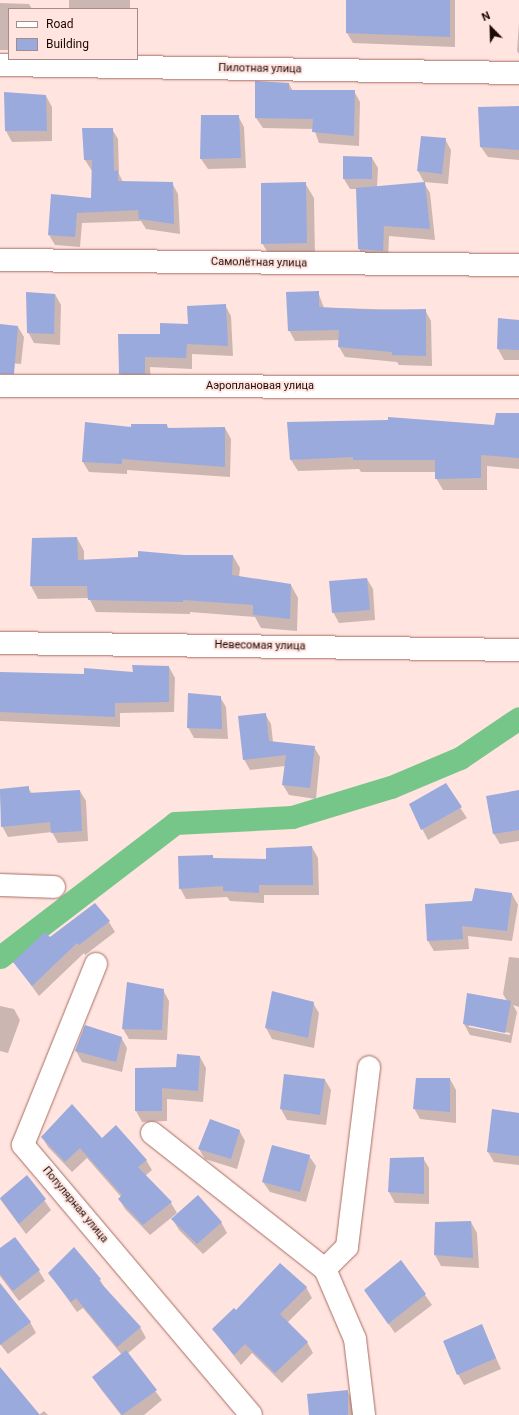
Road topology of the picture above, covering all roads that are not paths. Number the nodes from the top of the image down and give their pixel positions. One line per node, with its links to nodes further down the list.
1 (0, 65): 2 (street, Пилотная улица)
2 (519, 73)
3 (0, 260): 4 (street, Самолётная улица)
4 (519, 265)
5 (0, 386): 6 (street, Аэроплановая улица)
6 (519, 387)
7 (0, 643): 8 (street, Невесомая улица)
8 (519, 650)
9 (0, 885): 10 (street)
10 (54, 887)
11 (96, 964): 15 (street, Популярная улица)
12 (368, 1066): 14 (street)
13 (152, 1133): 14 (street)
14 (325, 1269): 16 (street)
15 (251, 1415)
16 (364, 1415)

